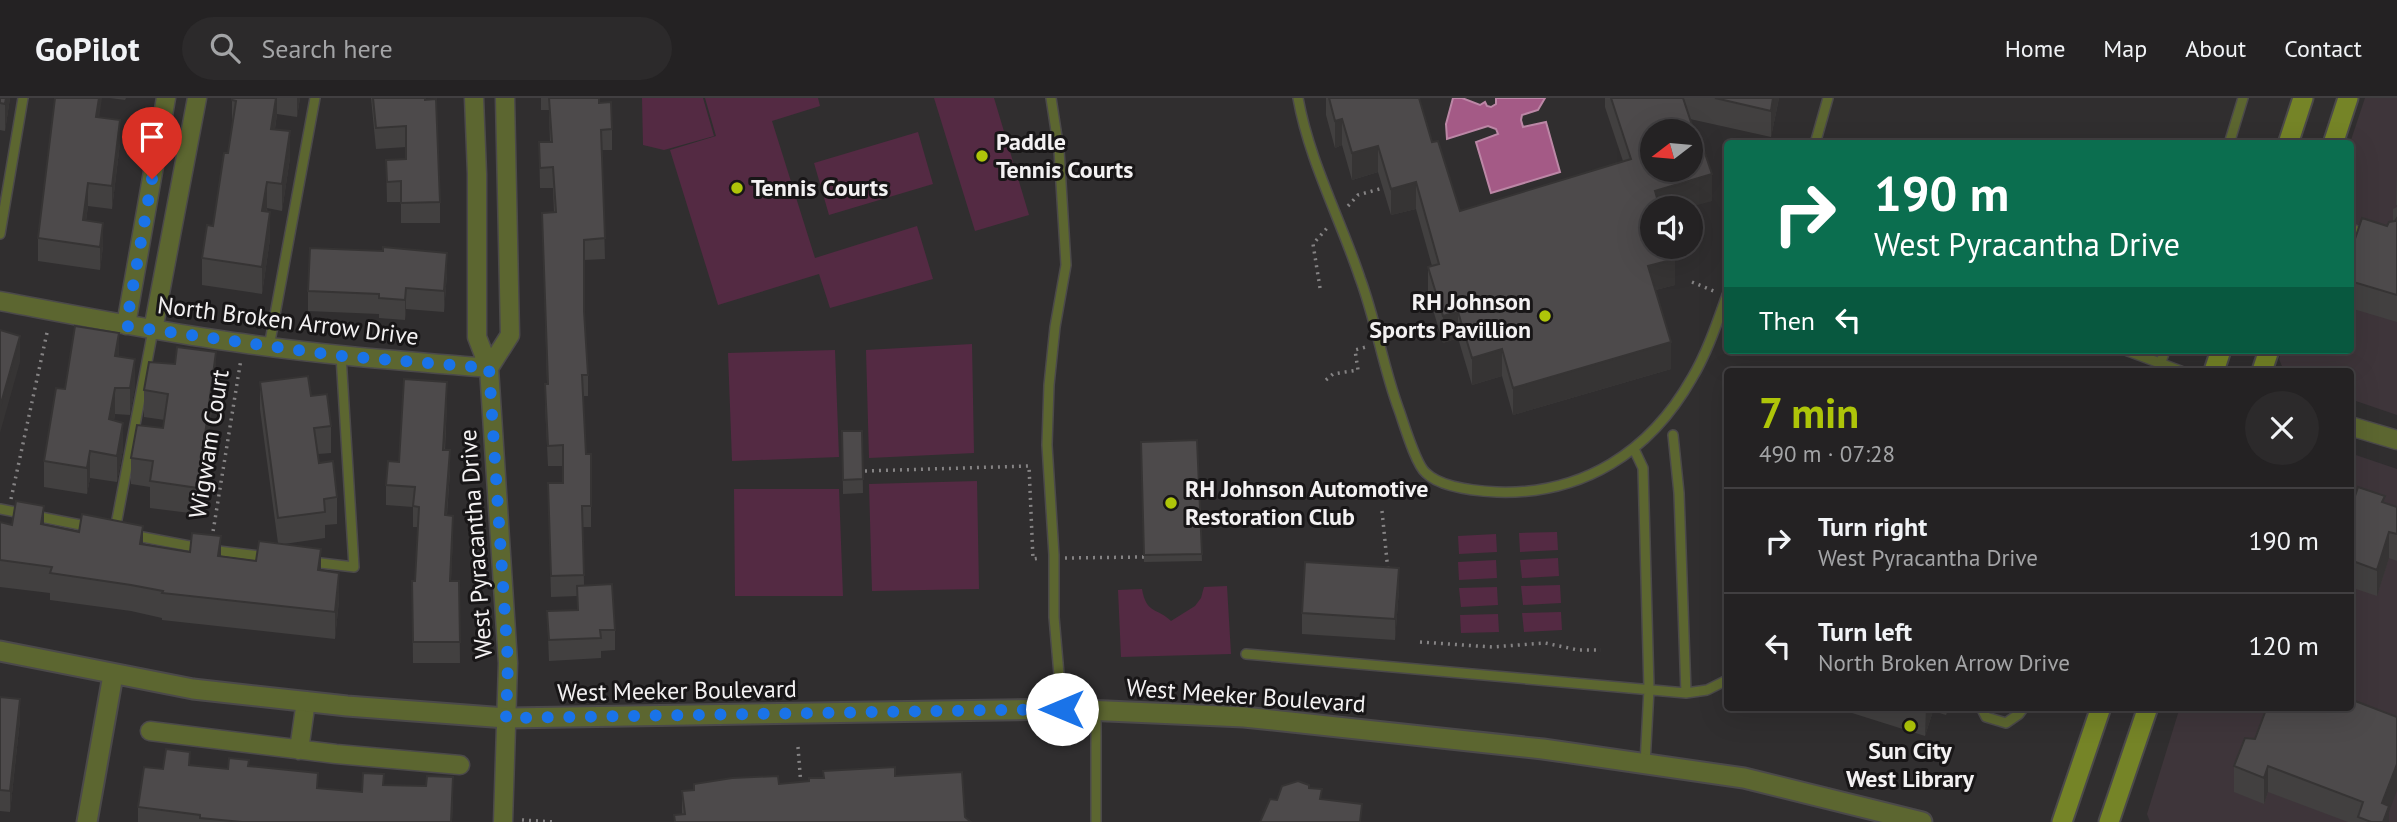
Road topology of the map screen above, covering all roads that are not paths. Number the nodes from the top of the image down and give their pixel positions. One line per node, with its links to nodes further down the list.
1 (23, 98): 22 (lane)
2 (166, 98): 13 (street)
3 (197, 98): 14 (street)
4 (315, 98): 28 (lane)
5 (474, 98): 19 (street, West Pyracantha Drive)
6 (505, 98): 20 (street)
7 (1051, 98): 50 (lane)
8 (1298, 98): 38 (lane)
9 (1828, 98): 15 (lane)
10 (2243, 98): 16 (lane)
11 (2303, 98): 17 (main road)
12 (2348, 98): 18 (main road)
13 (160, 130): 14 (street); 26 (street)
14 (190, 136): 27 (street)
15 (1816, 140)
16 (2230, 140)
17 (2289, 140)
18 (2334, 140)
19 (477, 174): 20 (street); 33 (street, West Pyracantha Drive)
20 (508, 175): 33 (street)
21 (2354, 230): 23 (lane)
22 (0, 234)
23 (2381, 239)
24 (0, 301): 26 (street, North Broken Arrow Drive)
25 (1724, 303): 38 (lane)
26 (126, 326): 27 (street, North Broken Arrow Drive)
27 (153, 330): 28 (street, North Broken Arrow Drive); 40 (lane)
28 (269, 347): 31 (street, North Broken Arrow Drive)
29 (2137, 354): 32 (lane)
30 (2164, 354): 32 (lane)
31 (341, 356): 33 (street, North Broken Arrow Drive); 42 (lane)
32 (2161, 362): 34 (lane)
33 (489, 368): 56 (street, West Pyracantha Drive)
34 (2174, 368)
35 (2354, 427): 37 (street)
36 (1673, 435): 48 (lane)
37 (2397, 440)
38 (1634, 449): 47 (lane)
39 (4, 510): 40 (lane)
40 (115, 532): 41 (lane)
41 (276, 558)
42 (302, 561)
43 (0, 652): 45 (street, West Meeker Boulevard)
44 (1246, 654): 47 (lane)
45 (113, 675): 49 (street, West Meeker Boulevard); 62 (street)
46 (1724, 682): 48 (lane)
47 (1649, 689): 48 (lane); 59 (lane)
48 (1686, 693)
49 (306, 701): 56 (street, West Meeker Boulevard); 58 (street)
50 (1062, 709): 51 (street, West Meeker Boulevard); 56 (street, West Meeker Boulevard)
51 (1096, 710): 59 (street, West Meeker Boulevard); 63 (lane)
52 (1983, 711): 53 (lane)
53 (2021, 711)
54 (2100, 711): 65 (main road)
55 (2147, 711): 66 (main road)
56 (506, 718): 61 (street, West Pyracantha Drive)
57 (149, 731): 58 (street)
58 (299, 750): 60 (street)
59 (1644, 764): 64 (street, West Meeker Boulevard)
60 (460, 765)
61 (512, 821)
62 (87, 822)
63 (1096, 822)
64 (1922, 822)
65 (2062, 822)
66 (2109, 822)

